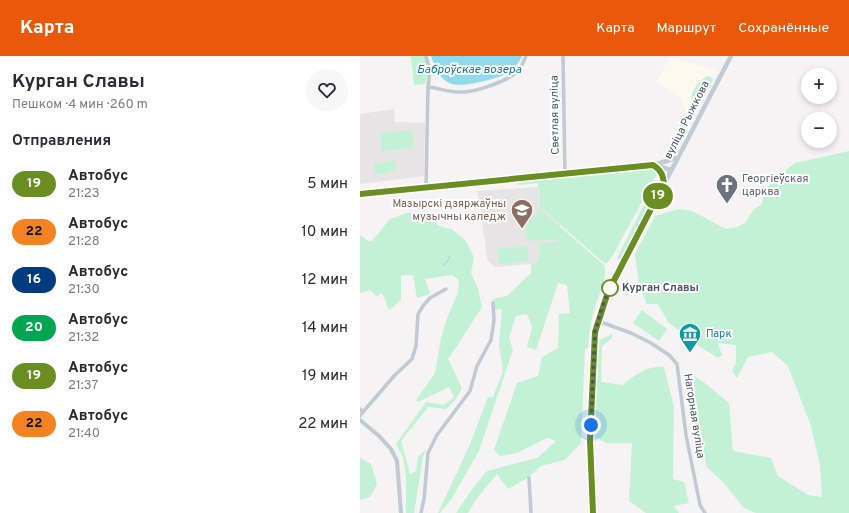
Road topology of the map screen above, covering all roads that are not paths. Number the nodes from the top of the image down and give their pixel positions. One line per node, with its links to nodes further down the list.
1 (426, 56): 5 (street)
2 (526, 56): 5 (street)
3 (563, 56): 10 (street, Светлая вуліца)
4 (731, 56): 6 (main road, вуліца Рыжкова)
5 (428, 87): 12 (street)
6 (680, 153): 7 (main road); 9 (main road, вуліца Рыжкова)
7 (664, 162): 8 (main road); 9 (main road)
8 (653, 165): 9 (main road); 10 (main road); 11 (main road)
9 (671, 170): 11 (main road, вуліца Рыжкова)
10 (565, 173): 12 (main road)
11 (664, 184): 16 (main road, вуліца Рыжкова)
12 (426, 187): 13 (main road)
13 (360, 194)
14 (446, 289): 17 (street)
15 (493, 303): 22 (street)
16 (598, 321): 24 (main road, вуліца Рыжкова); 25 (street, Нагорная вуліца)
17 (362, 411): 18 (street)
18 (360, 416)
19 (360, 420): 21 (street)
20 (530, 478): 23 (street)
21 (401, 513)
22 (421, 513)
23 (531, 513)
24 (593, 513)
25 (705, 513)

